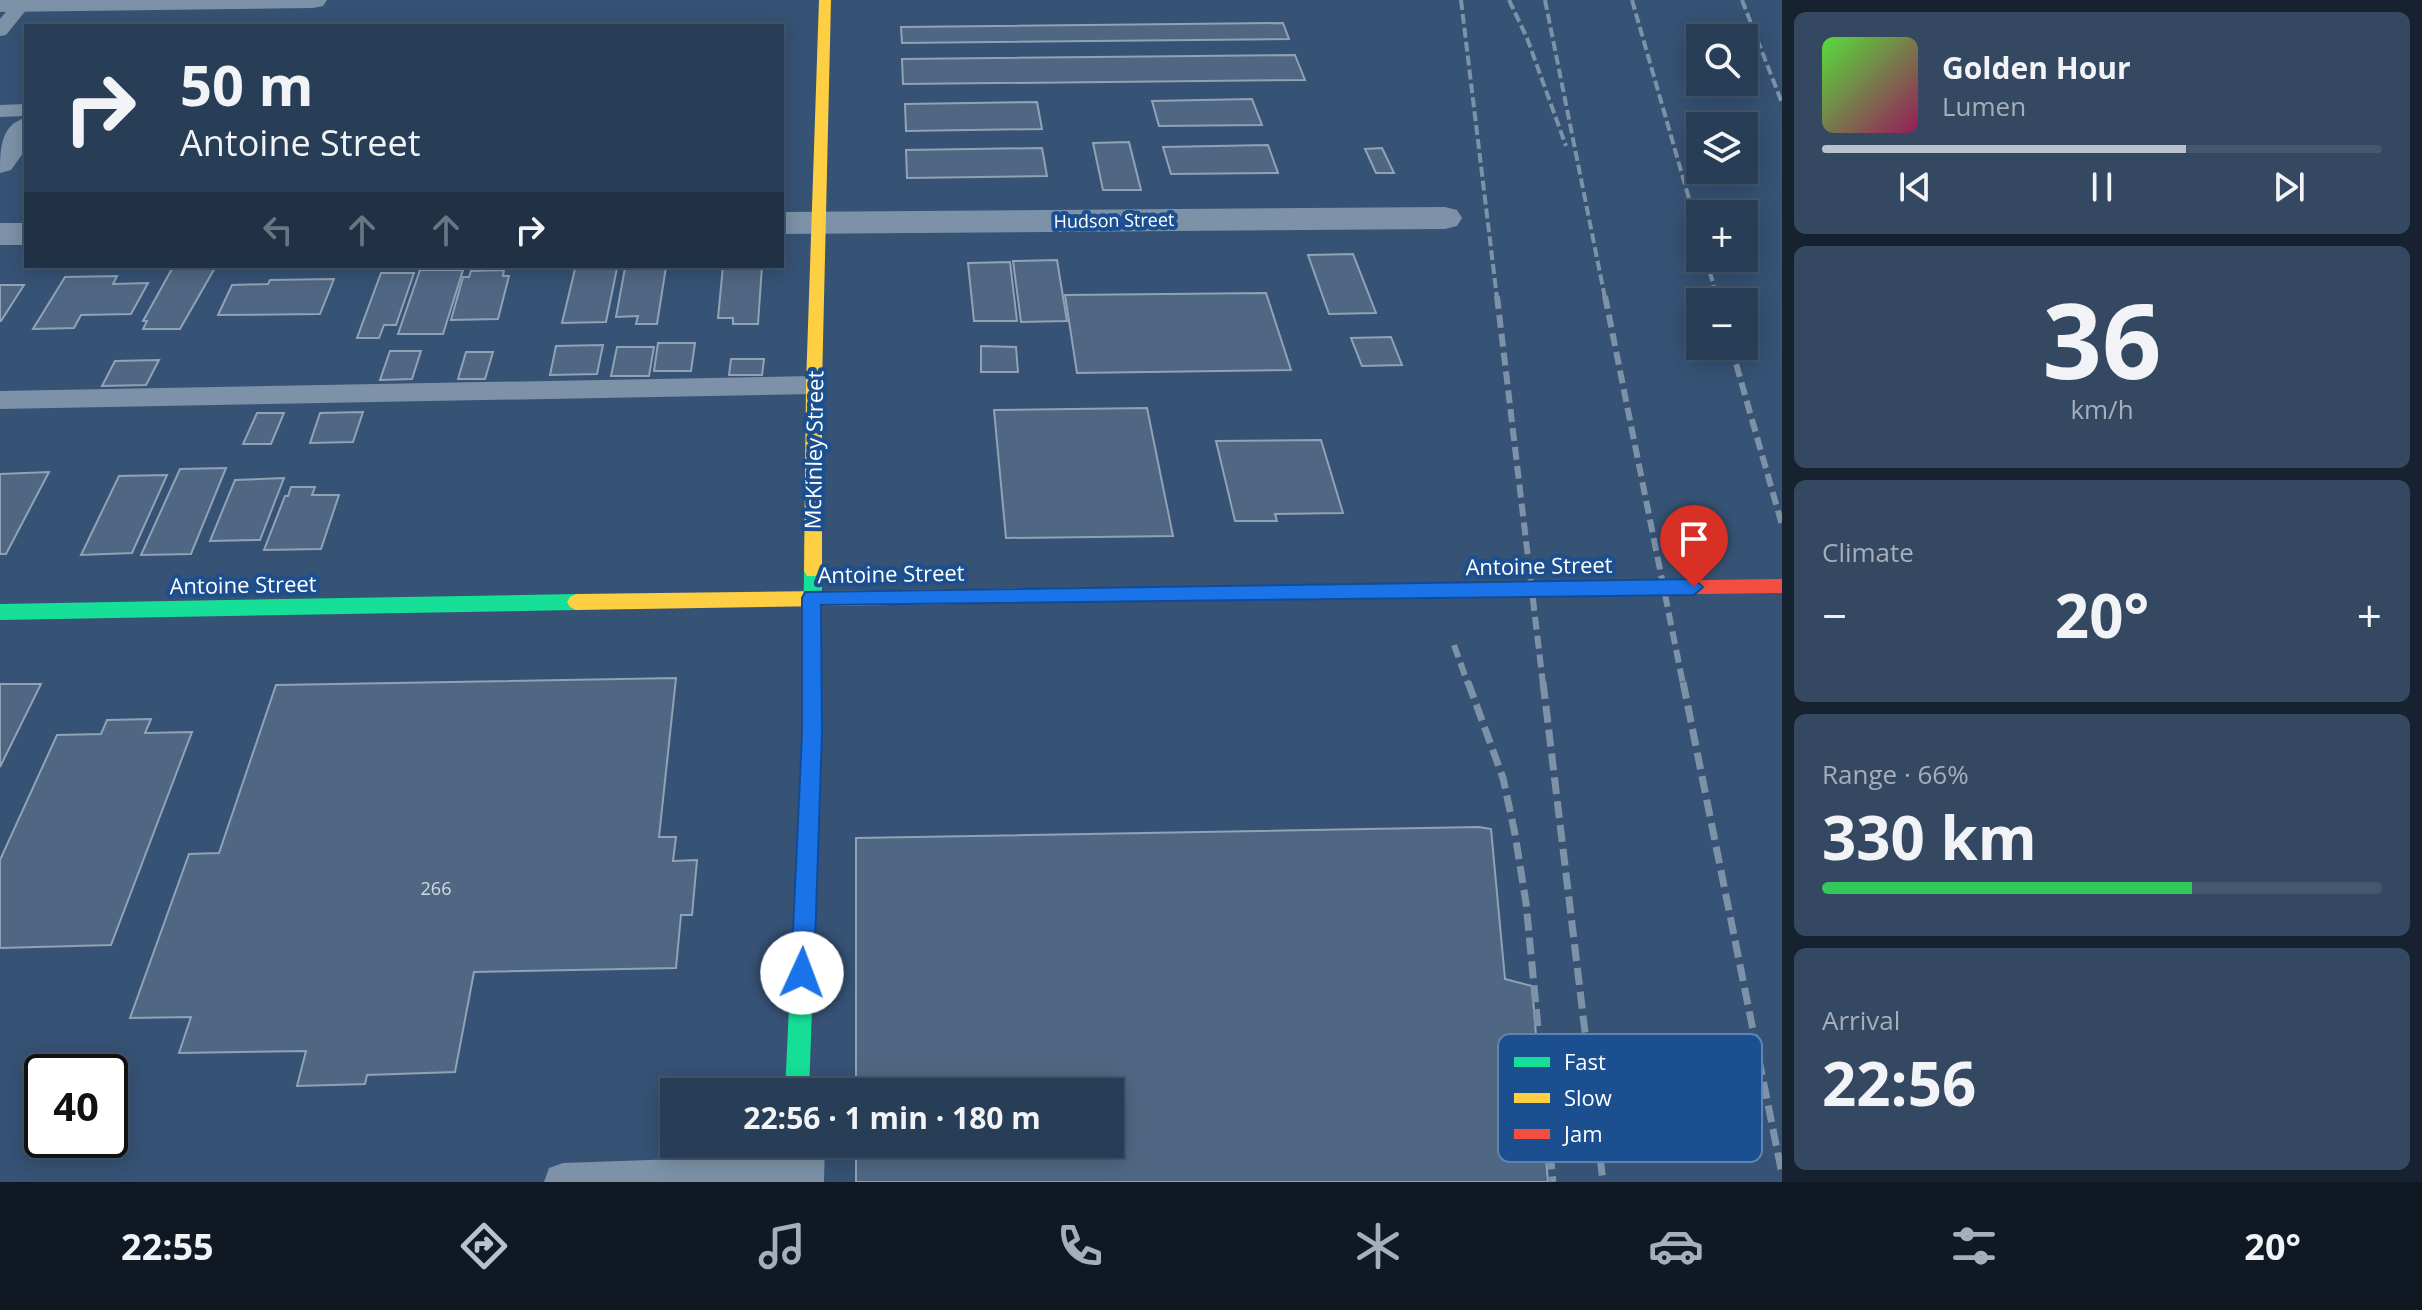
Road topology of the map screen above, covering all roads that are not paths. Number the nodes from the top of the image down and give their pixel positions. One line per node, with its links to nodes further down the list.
1 (313, 0): 4 (street)
2 (825, 0): 12 (street, McKinley Street)
3 (11, 4): 4 (street); 5 (lane)
4 (111, 10)
5 (0, 31)
6 (24, 110): 7 (lane)
7 (0, 111)
8 (24, 130): 9 (street)
9 (0, 163)
10 (1445, 218): 12 (street, Hudson Street)
11 (784, 223): 12 (street, Hudson Street)
12 (818, 223): 15 (street, McKinley Street)
13 (0, 234): 14 (street)
14 (24, 234)
15 (814, 385): 16 (lane); 18 (street, McKinley Street)
16 (0, 400)
17 (1782, 586): 18 (street, Antoine Street)
18 (812, 598): 19 (street, Antoine Street); 20 (street, McKinley Street)
19 (0, 612)
20 (798, 1078)
21 (794, 1167): 22 (lane)
22 (563, 1182)

